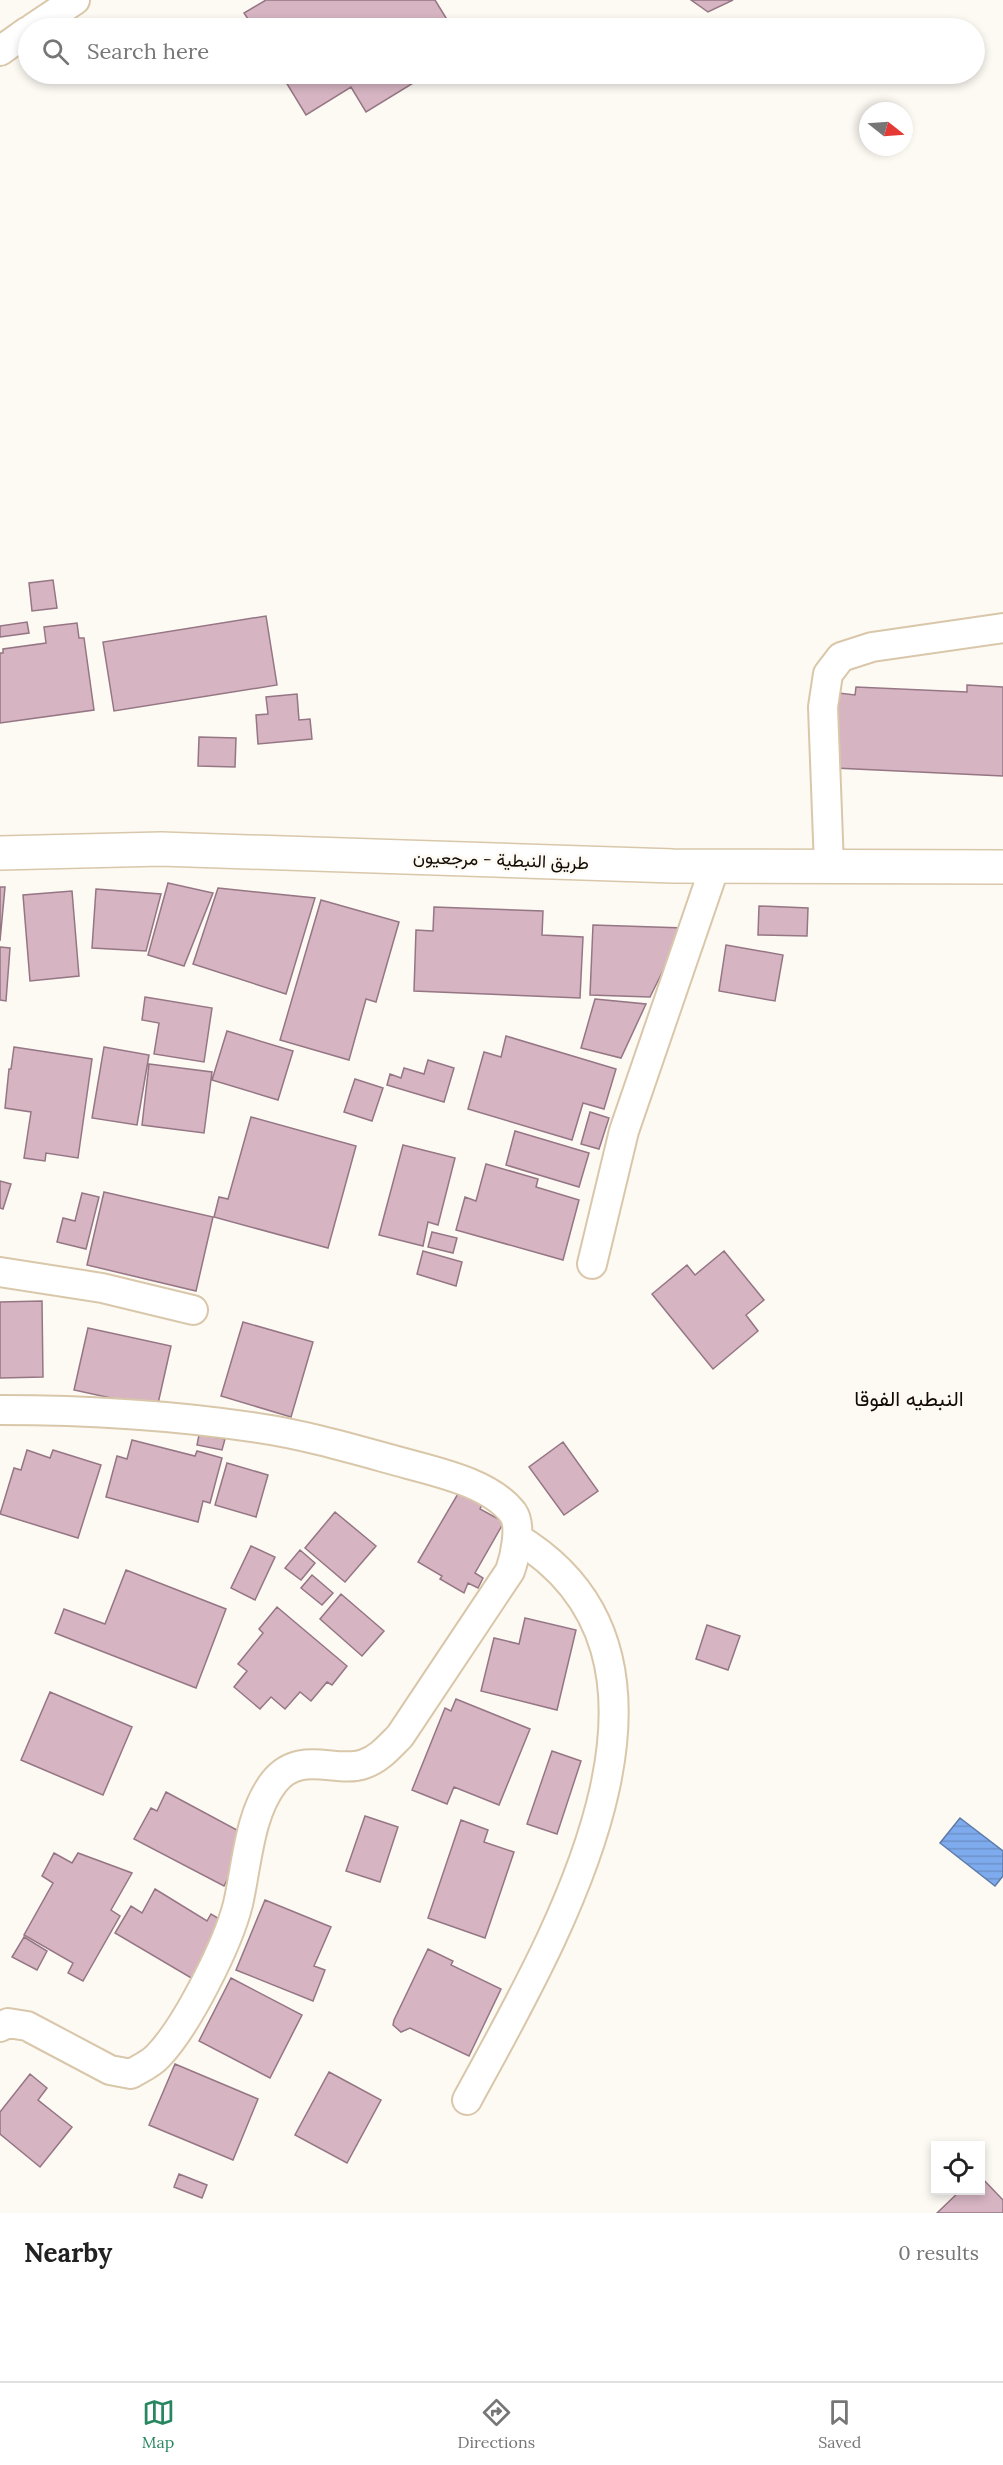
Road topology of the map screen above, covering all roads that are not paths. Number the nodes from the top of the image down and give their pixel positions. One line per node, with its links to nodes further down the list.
1 (75, 0): 2 (street)
2 (48, 18)
3 (18, 38): 4 (street)
4 (0, 51)
5 (1003, 628): 8 (street)
6 (0, 853): 7 (main road, طريق النبطية - مرجعيون)
7 (715, 866): 8 (main road, طريق النبطية - مرجعيون); 10 (street)
8 (829, 866): 9 (main road, طريق النبطية - مرجعيون)
9 (1003, 867)
10 (592, 1264)
11 (0, 1272): 12 (street)
12 (193, 1310)
13 (0, 1410): 14 (street)
14 (517, 1538): 15 (street); 16 (street)
15 (0, 2027)
16 (467, 2100)

